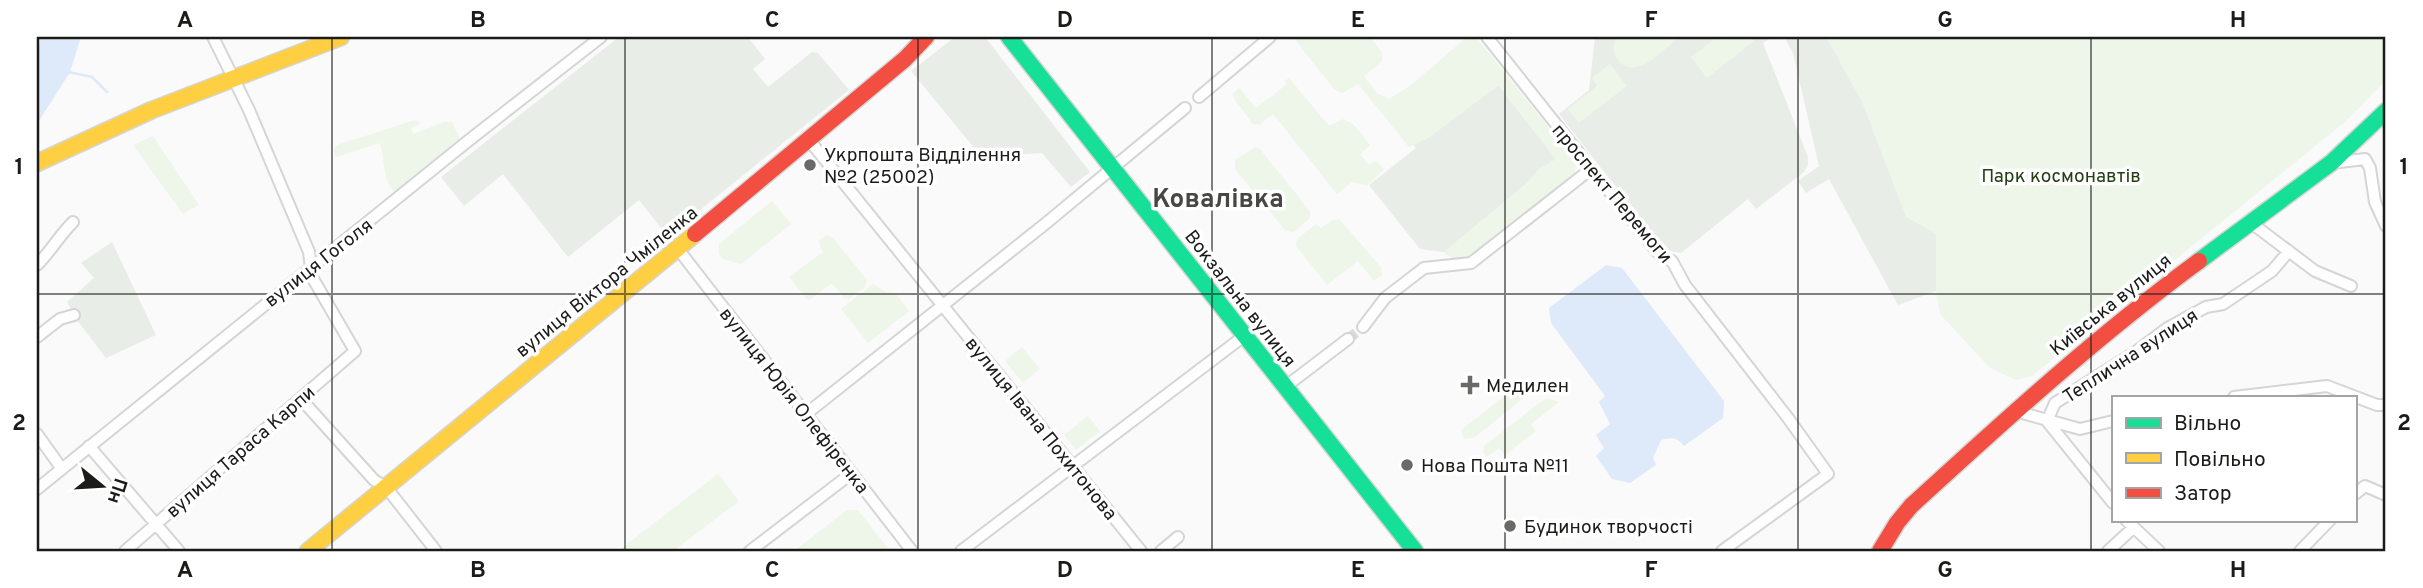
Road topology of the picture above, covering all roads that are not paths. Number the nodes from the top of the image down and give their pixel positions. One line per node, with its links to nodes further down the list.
1 (213, 37): 8 (street)
2 (341, 37): 8 (street)
3 (601, 37): 25 (street, вулиця Гоголя)
4 (926, 37): 12 (street, вулиця Віктора Чміленка)
5 (1009, 37): 15 (street, Вокзальна вулиця)
6 (1270, 37): 9 (street)
7 (1487, 37): 16 (street, проспект Перемоги)
8 (233, 77): 13 (street); 25 (street)
9 (1199, 97)
10 (1185, 108): 15 (street)
11 (2386, 111): 14 (street, Київська вулиця)
12 (809, 140): 22 (street, вулиця Віктора Чміленка); 27 (street, вулиця Івана Похитонова)
13 (37, 163)
14 (2331, 163): 18 (street); 20 (street, Київська вулиця)
15 (1112, 168): 27 (street); 30 (street, Вокзальна вулиця)
16 (1591, 169): 29 (street); 69 (street, проспект Перемоги)
17 (2386, 197): 18 (street)
18 (2375, 202): 21 (street)
19 (73, 222): 24 (street)
20 (2250, 222): 23 (street); 39 (street, Київська вулиця)
21 (2386, 226)
22 (678, 249): 40 (street, вулиця Юрія Олефіренка); 50 (street, вулиця Віктора Чміленка)
23 (2289, 251): 26 (street); 41 (street, Теплична вулиця)
24 (37, 265)
25 (310, 268): 37 (street, вулиця Тараса Карпи); 44 (street, вулиця Гоголя)
26 (2351, 286)
27 (942, 305): 40 (street); 45 (street, вулиця Івана Похитонова)
28 (74, 315): 31 (street)
29 (1363, 327)
30 (1244, 335): 33 (street, Вокзальна вулиця); 45 (street)
31 (37, 337)
32 (1348, 339): 33 (street)
33 (1285, 387): 68 (street, Вокзальна вулиця)
34 (2243, 396): 35 (street)
35 (2354, 396)
36 (2356, 397): 38 (street)
37 (301, 399): 50 (street); 56 (street, вулиця Тараса Карпи)
38 (2386, 405)
39 (2015, 411): 41 (street); 70 (street, Київська вулиця)
40 (806, 414): 47 (street, вулиця Юрія Олефіренка)
41 (2047, 421): 42 (street); 48 (street)
42 (2112, 421)
43 (37, 434): 46 (street)
44 (89, 446): 46 (street, вулиця Гоголя); 56 (street)
45 (1073, 467): 65 (street); 66 (street, вулиця Івана Похитонова)
46 (62, 469): 51 (street, вулиця Гоголя)
47 (852, 473): 63 (street); 64 (street, вулиця Юрія Олефіренка)
48 (2094, 479): 49 (street); 54 (street)
49 (2112, 486)
50 (386, 487): 61 (street, вулиця Віктора Чміленка); 62 (street)
51 (37, 489)
52 (2356, 493): 53 (street)
53 (2386, 495)
54 (2112, 502)
55 (2328, 522): 73 (street)
56 (156, 524): 59 (street, вулиця Тараса Карпи); 60 (street)
57 (2129, 524): 71 (street); 72 (street)
58 (1178, 537): 67 (street)
59 (125, 551)
60 (179, 551)
61 (308, 551)
62 (436, 551)
63 (750, 551)
64 (912, 551)
65 (961, 551)
66 (1141, 551)
67 (1161, 551)
68 (1415, 551)
69 (1722, 551)
70 (1880, 551)
71 (2108, 551)
72 (2159, 551)
73 (2300, 551)

